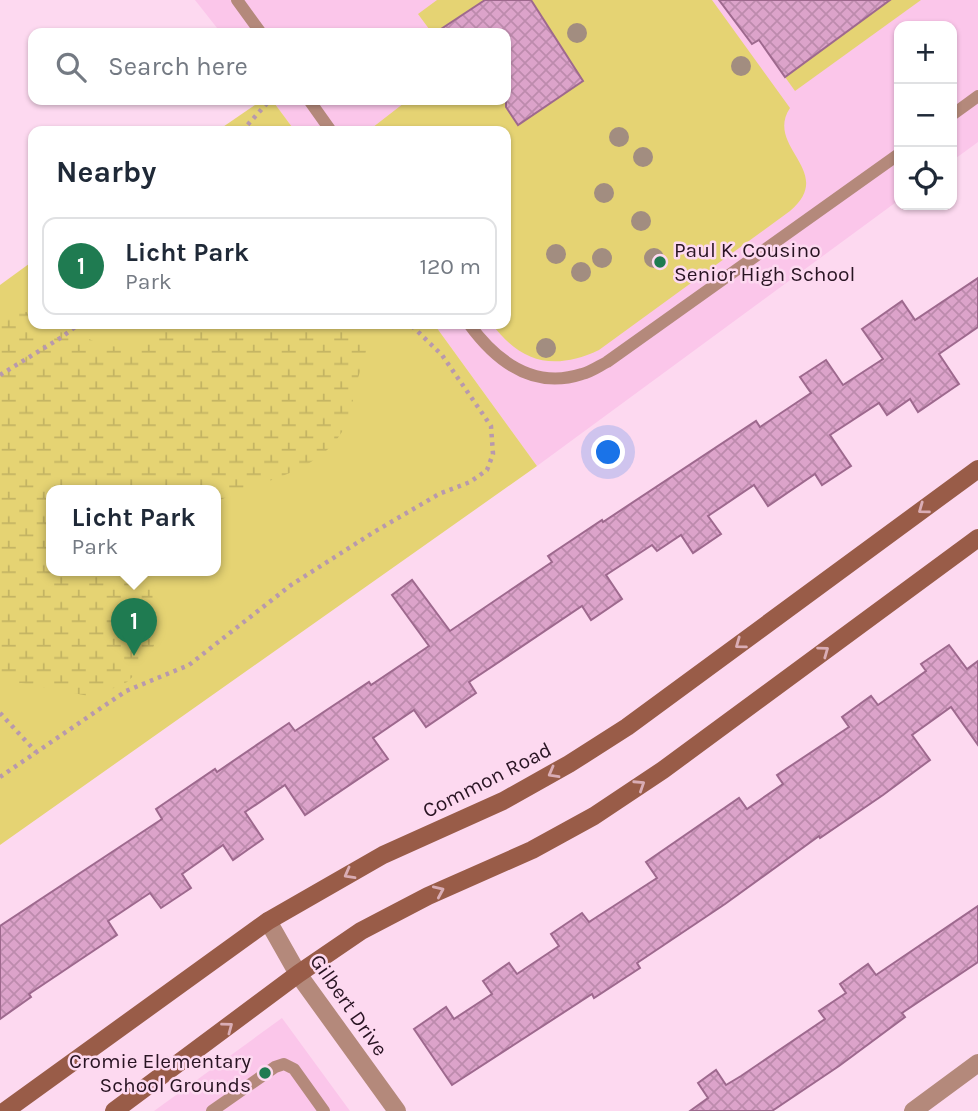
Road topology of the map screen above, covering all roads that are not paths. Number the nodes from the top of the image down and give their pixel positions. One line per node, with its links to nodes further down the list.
1 (237, 0): 2 (lane)
2 (257, 28)
3 (978, 96): 5 (lane)
4 (313, 105): 6 (lane)
5 (957, 112)
6 (327, 126)
7 (894, 157): 8 (lane)
8 (473, 329)
9 (978, 469): 11 (street, Common Road, one-way to 11)
10 (978, 538): 12 (street, one-way to 10)
11 (268, 921): 12 (street, Gilbert Drive); 14 (street, Common Road)
12 (299, 974): 15 (street, one-way to 12); 18 (street, Gilbert Drive)
13 (978, 1063): 19 (street)
14 (5, 1111)
15 (114, 1111)
16 (212, 1111): 17 (lane)
17 (324, 1111)
18 (397, 1111)
19 (913, 1111)

